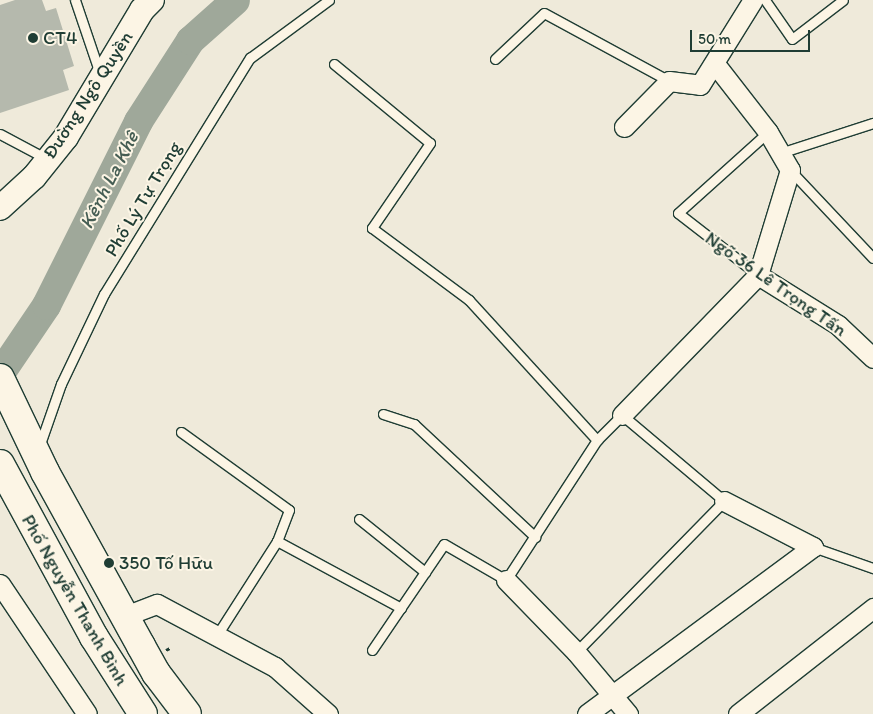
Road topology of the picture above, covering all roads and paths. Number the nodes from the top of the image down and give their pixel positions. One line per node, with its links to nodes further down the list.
1 (75, 0): 10 (lane)
2 (152, 0): 10 (street, Đường Ngô Quyền)
3 (330, 0): 28 (lane, Phố Lý Tự Trọng)
4 (753, 0): 9 (street)
5 (766, 0): 6 (lane)
6 (843, 0)
7 (496, 59): 11 (lane)
8 (334, 64): 27 (lane)
9 (715, 64): 11 (street); 14 (street)
10 (101, 79): 17 (street, Đường Ngô Quyền)
11 (669, 81): 13 (street)
12 (873, 123): 16 (lane)
13 (624, 127)
14 (768, 132): 16 (street); 21 (lane, Ngõ 36 Lê Trọng Tấn)
15 (0, 134): 17 (lane)
16 (780, 153): 18 (street)
17 (47, 159): 19 (street, Đường Ngô Quyền)
18 (790, 170): 20 (lane); 21 (street)
19 (0, 208)
20 (873, 258)
21 (758, 275): 22 (street, Ngõ 36 Lê Trọng Tấn); 25 (street)
22 (873, 358)
23 (0, 378): 28 (main road, Phố Nguyễn Thanh Bình)
24 (383, 414): 32 (lane)
25 (622, 415): 27 (lane); 30 (lane)
26 (181, 432): 33 (lane)
27 (597, 440): 32 (lane)
28 (37, 454): 41 (main road, Phố Nguyễn Thanh Bình)
29 (3, 480): 47 (main road, Phố Nguyễn Thanh Bình)
30 (724, 501): 34 (street); 44 (lane)
31 (359, 519): 36 (lane)
32 (535, 537): 37 (lane)
33 (277, 541): 39 (lane); 42 (lane)
34 (813, 547): 35 (lane); 45 (street)
35 (873, 568)
36 (425, 572): 37 (lane); 39 (lane)
37 (506, 580): 44 (street)
38 (0, 584): 48 (street)
39 (401, 608): 43 (lane)
40 (873, 608): 52 (street)
41 (124, 616): 42 (street); 49 (main road, Phố Nguyễn Thanh Bình)
42 (217, 636): 46 (street)
43 (372, 650)
44 (576, 652): 45 (street)
45 (612, 695): 50 (street); 51 (street)
46 (322, 712)
47 (141, 713)
48 (87, 714)
49 (187, 714)
50 (587, 714)
51 (628, 714)
52 (738, 714)

